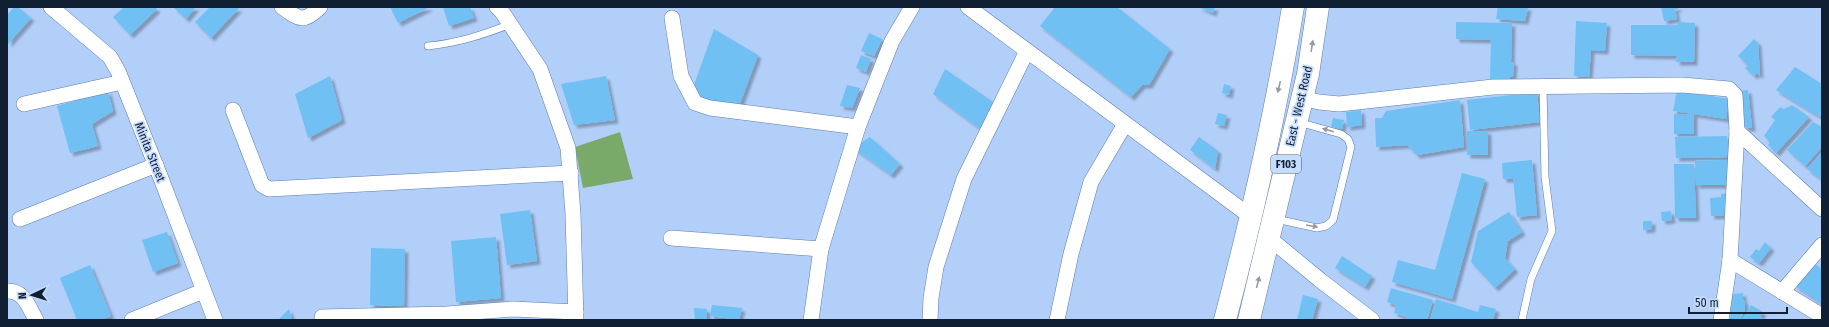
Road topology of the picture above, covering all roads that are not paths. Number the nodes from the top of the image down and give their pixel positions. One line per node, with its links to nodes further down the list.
1 (51, 7): 13 (street, Minita Street)
2 (282, 7): 3 (street)
3 (320, 7)
4 (497, 7): 10 (street)
5 (912, 7): 20 (street)
6 (968, 7): 12 (street)
7 (1293, 7): 25 (main road, East - West Road / F103, one-way to 25)
8 (1318, 7): 15 (main road, East - West Road / F103, one-way to 8)
9 (672, 18): 20 (street)
10 (511, 24): 11 (lane); 23 (street)
11 (428, 46)
12 (1027, 51): 19 (street); 42 (street)
13 (122, 82): 16 (street); 22 (street, Minita Street)
14 (1543, 86): 15 (street); 21 (street); 47 (lane)
15 (1301, 98): 18 (main road, East - West Road / F103)
16 (24, 104)
17 (233, 110): 23 (street)
18 (1296, 121): 27 (main road, East - West Road / F103); 27 (lane, one-way to 18)
19 (1125, 124): 25 (street); 43 (street)
20 (858, 127): 30 (street)
21 (1737, 131): 24 (street); 31 (street)
22 (156, 165): 26 (street); 33 (street, Minita Street)
23 (571, 173): 35 (street)
24 (1822, 209)
25 (1250, 216): 44 (main road, East - West Road / F103)
26 (20, 219)
27 (1271, 228): 45 (main road, East - West Road / F103, one-way to 27); 46 (street)
28 (671, 238): 30 (street)
29 (1822, 245): 34 (street)
30 (821, 249): 41 (street)
31 (1730, 260): 34 (street); 48 (street)
32 (7, 291): 38 (street)
33 (203, 291): 39 (street); 40 (street, Minita Street)
34 (1782, 292): 36 (street)
35 (576, 316): 37 (street)
36 (1822, 316)
37 (322, 317)
38 (36, 320)
39 (132, 320)
40 (215, 320)
41 (811, 320)
42 (930, 320)
43 (1057, 320)
44 (1225, 320)
45 (1248, 320)
46 (1372, 320)
47 (1522, 320)
48 (1721, 320)

